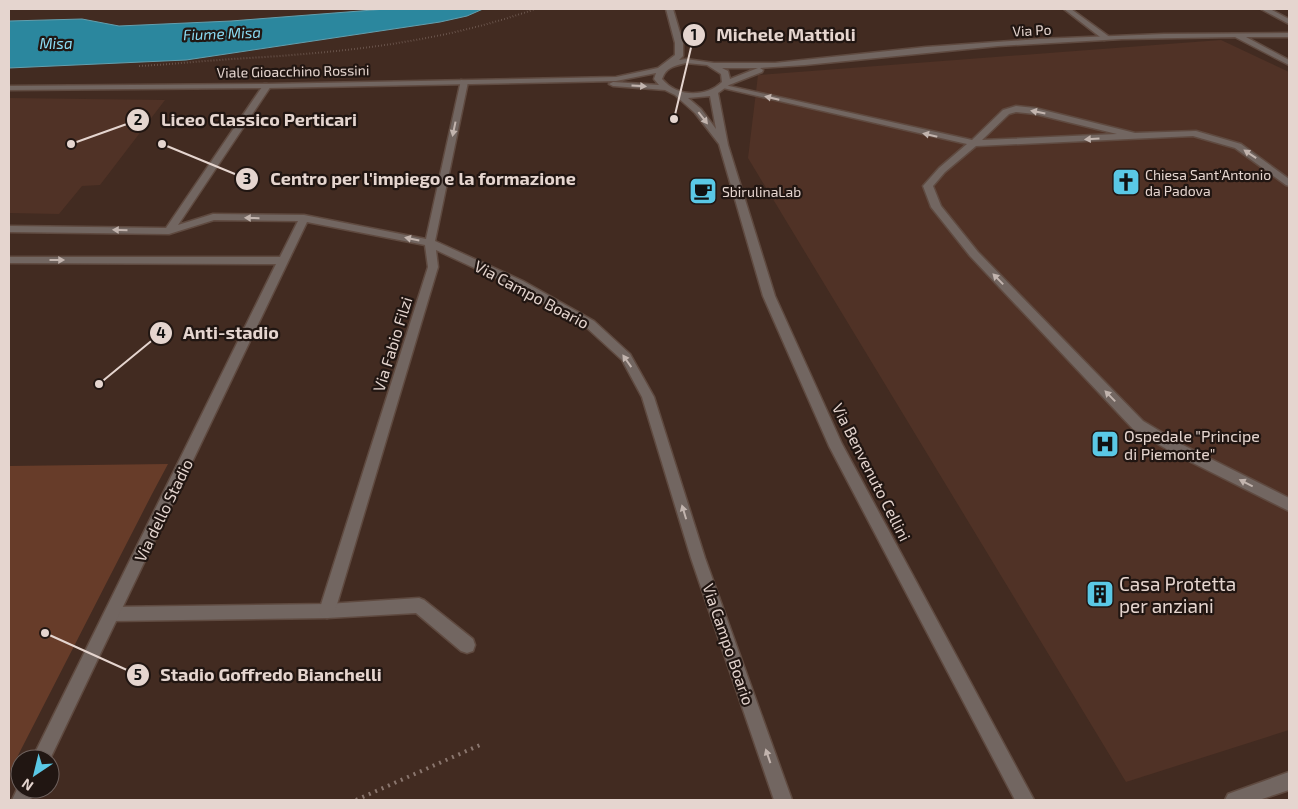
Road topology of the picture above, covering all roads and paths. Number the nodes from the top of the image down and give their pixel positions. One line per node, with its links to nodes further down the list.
1 (535, 9): 15 (path)
2 (669, 9): 9 (street)
3 (1068, 9): 8 (street)
4 (1264, 9): 5 (street)
5 (1289, 22)
6 (1236, 34): 7 (street, Via Po); 8 (street, Via Po); 11 (street)
7 (1289, 35)
8 (1107, 38): 14 (street, Via Po)
9 (685, 48): 10 (street); 12 (street)
10 (703, 62): 12 (street); 13 (street, Via Po)
11 (1289, 63)
12 (670, 64): 16 (street)
13 (714, 65): 14 (street, Via Po); 19 (street)
14 (777, 65): 19 (street, Via Po)
15 (138, 66)
16 (661, 70): 17 (street, Viale Gioacchino Rossini); 22 (street)
17 (578, 79): 18 (street, Viale Gioacchino Rossini); 22 (street, Viale Gioacchino Rossini, one-way to 22)
18 (464, 82): 20 (street, Viale Gioacchino Rossini); 32 (street, Via Fabio Filzi, one-way to 32)
19 (725, 85): 23 (street, Via Po); 26 (street, one-way to 19)
20 (267, 86): 21 (street, Viale Gioacchino Rossini); 31 (street)
21 (9, 88)
22 (666, 88): 24 (street, Viale Gioacchino Rossini)
23 (714, 92): 24 (street); 27 (street, Via Benvenuto Cellini)
24 (678, 93): 27 (street, Via Benvenuto Cellini, one-way to 27)
25 (1136, 136): 26 (street, one-way to 26); 26 (street, one-way to 26); 28 (street, one-way to 25)
26 (974, 143): 35 (street, one-way to 26)
27 (724, 145): 44 (street, Via Benvenuto Cellini)
28 (1289, 183)
29 (304, 218): 31 (street, Via Campo Boario, one-way to 31); 32 (street, Via Campo Boario, one-way to 29); 34 (street, Via dello Stadio)
30 (9, 228): 31 (street, one-way to 30)
31 (169, 231)
32 (430, 243): 36 (street, Via Fabio Filzi); 43 (street, Via Campo Boario, one-way to 32)
33 (9, 260): 34 (street, one-way to 34)
34 (284, 261): 37 (street, Via dello Stadio)
35 (1289, 505)
36 (327, 611): 37 (street); 38 (street)
37 (112, 614): 40 (street, Via dello Stadio)
38 (467, 645)
39 (480, 745): 42 (path)
40 (46, 749)
41 (1289, 781): 45 (street)
42 (356, 800)
43 (783, 800)
44 (1025, 800)
45 (1234, 800)

